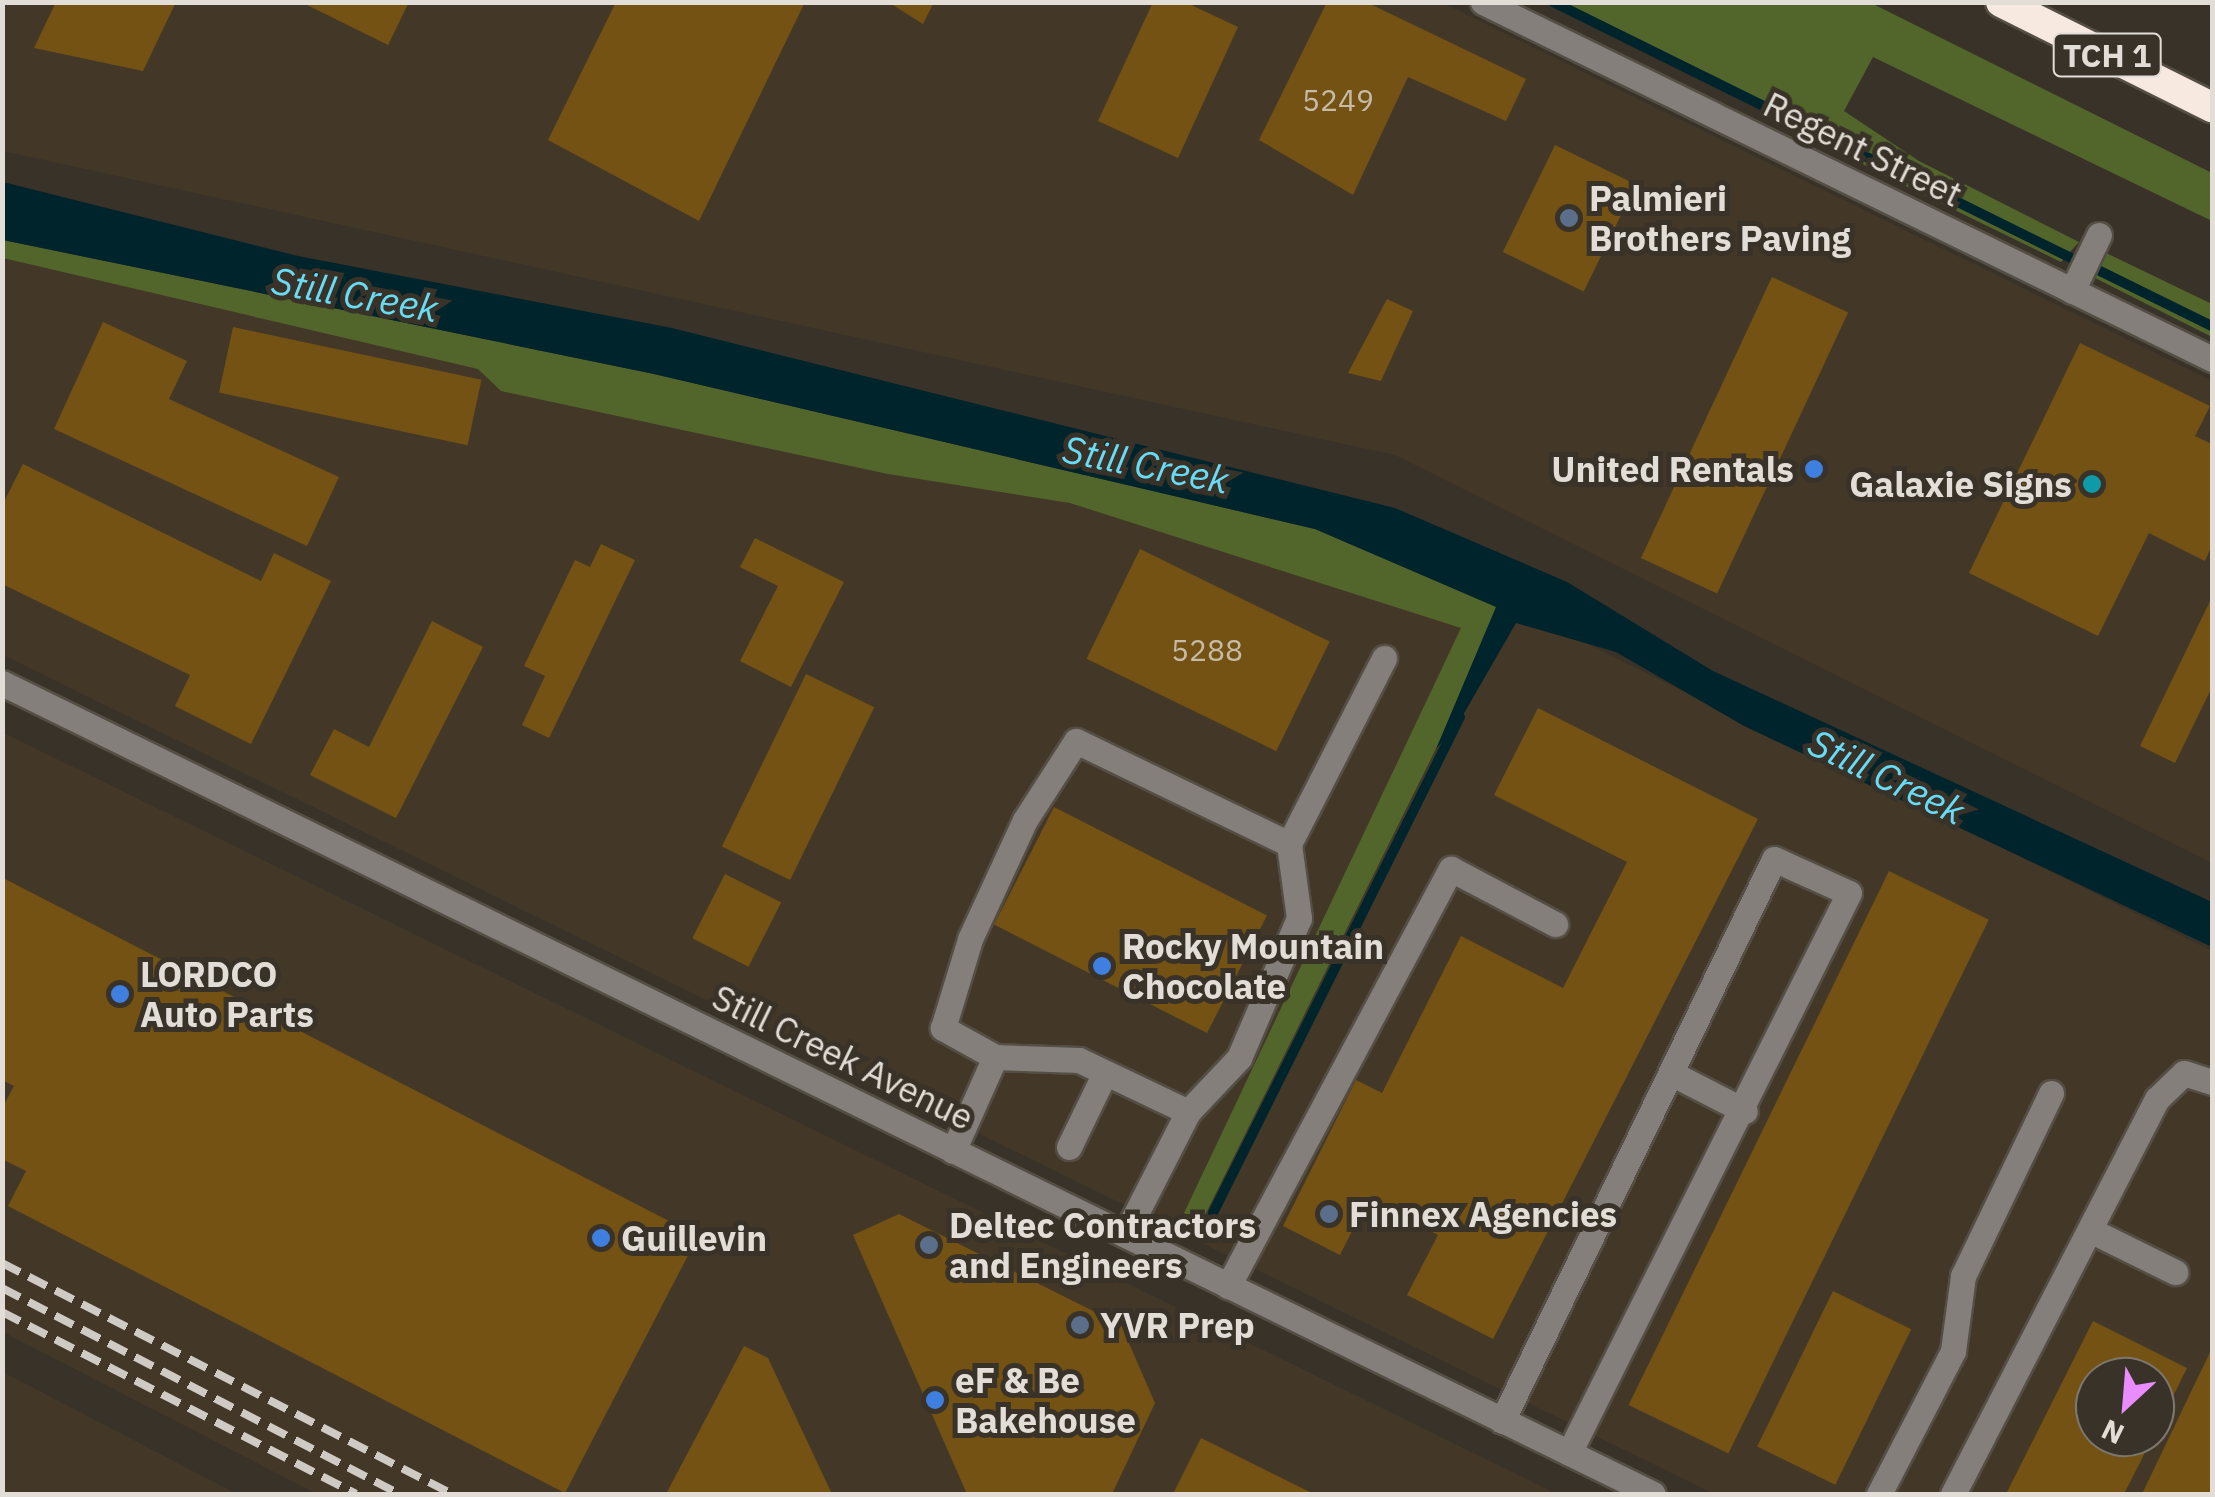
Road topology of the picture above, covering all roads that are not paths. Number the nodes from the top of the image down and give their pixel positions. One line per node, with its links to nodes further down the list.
1 (1483, 2): 5 (street, Regent Street)
2 (2002, 2): 3 (highway, TCH 1)
3 (2212, 107)
4 (2099, 234): 5 (street)
5 (2072, 291): 6 (street, Regent Street)
6 (2212, 359)
7 (1384, 658): 9 (street)
8 (2, 683): 19 (street, Still Creek Avenue)
9 (1289, 844): 11 (street); 17 (street)
10 (1556, 924): 23 (street)
11 (996, 1057): 12 (street); 19 (street)
12 (1105, 1073): 17 (street); 18 (street)
13 (1671, 1073): 16 (street); 16 (street); 24 (street)
14 (2212, 1082): 20 (street)
15 (2051, 1092): 27 (street)
16 (1745, 1111): 25 (street)
17 (1188, 1112): 21 (street)
18 (1069, 1147)
19 (953, 1151): 21 (street, Still Creek Avenue)
20 (2092, 1231): 22 (street); 28 (street)
21 (1125, 1235): 23 (street, Still Creek Avenue)
22 (2176, 1272)
23 (1228, 1286): 24 (street, Still Creek Avenue)
24 (1502, 1421): 25 (street, Still Creek Avenue)
25 (1569, 1453): 26 (street, Still Creek Avenue)
26 (1652, 1494)
27 (1879, 1494)
28 (1954, 1494)

